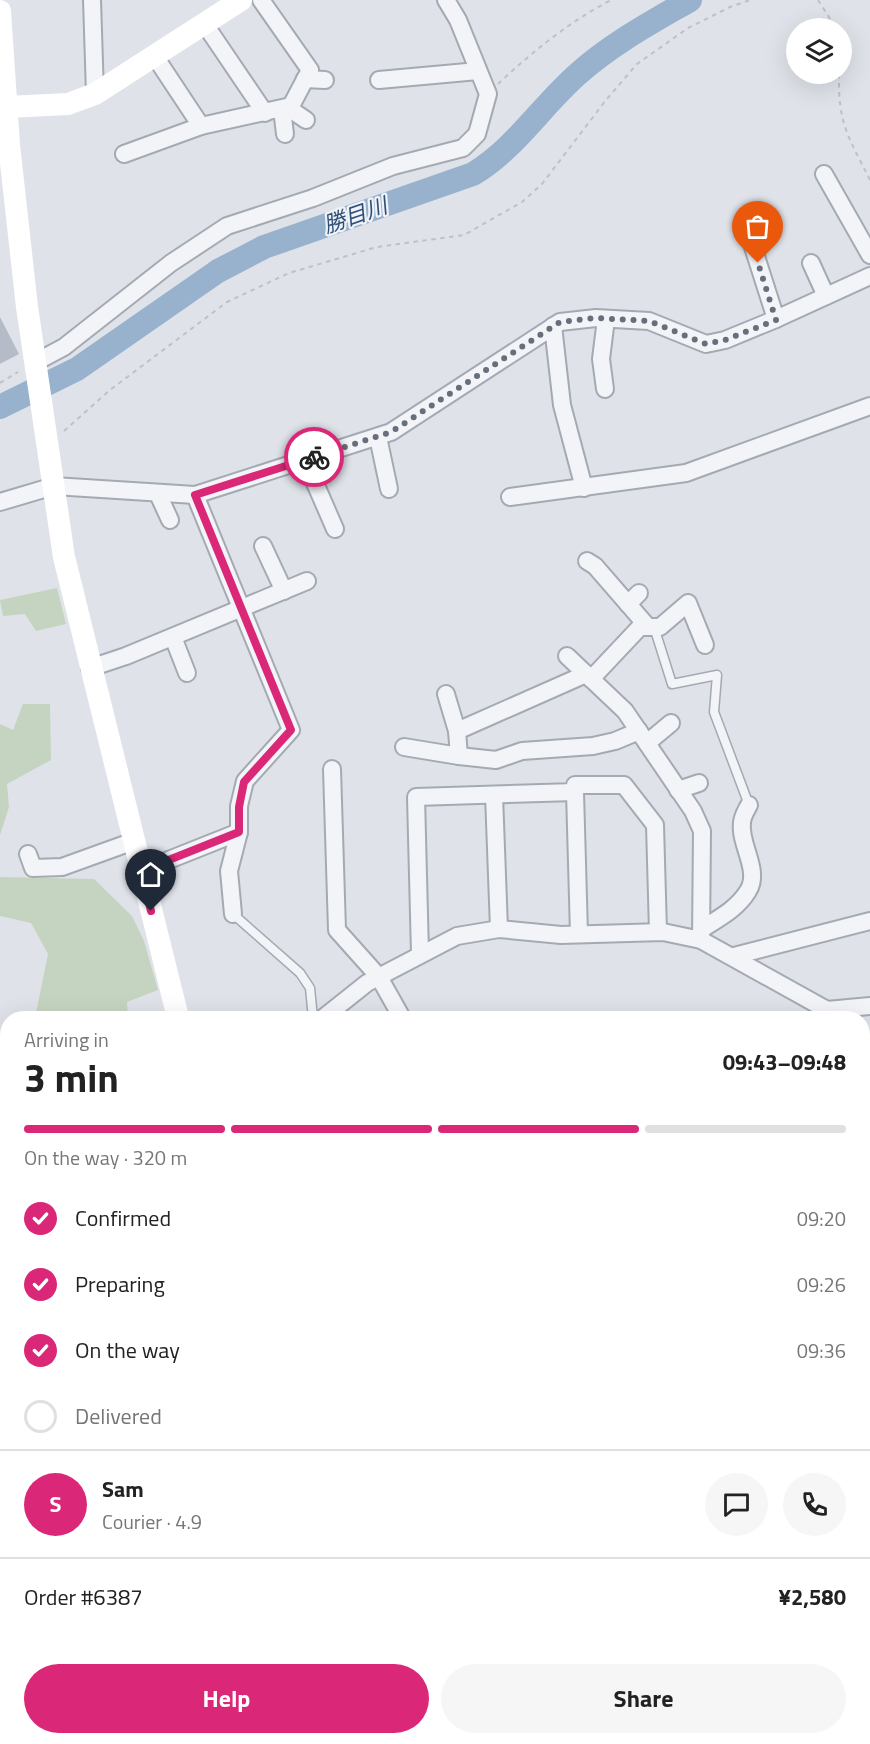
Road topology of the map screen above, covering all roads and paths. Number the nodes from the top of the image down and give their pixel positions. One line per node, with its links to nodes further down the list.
1 (241, 0): 10 (street)
2 (261, 0): 13 (street)
3 (446, 0): 12 (street)
4 (611, 0): 18 (path)
5 (750, 0): 41 (path)
6 (818, 0): 9 (path)
7 (96, 2): 17 (street)
8 (0, 11): 19 (street)
9 (830, 18)
10 (204, 23): 11 (street); 21 (street)
11 (154, 55): 17 (street); 23 (street)
12 (478, 71): 15 (street); 18 (street)
13 (305, 80): 14 (street); 20 (street)
14 (325, 80)
15 (379, 80)
16 (838, 84): 28 (path)
17 (95, 94): 19 (street)
18 (488, 94): 37 (street)
19 (7, 107): 25 (street)
20 (285, 108): 21 (street); 22 (street); 24 (street)
21 (265, 113): 23 (street)
22 (306, 120)
23 (201, 126): 26 (street)
24 (285, 134)
25 (5, 145): 37 (street)
26 (124, 154)
27 (824, 174): 30 (street)
28 (870, 180)
29 (752, 244): 35 (street)
30 (870, 255)
31 (811, 263): 33 (street)
32 (870, 276): 33 (street)
33 (826, 296): 35 (street)
34 (606, 319): 35 (street); 36 (street); 38 (street)
35 (776, 320)
36 (553, 326): 40 (street); 44 (street)
37 (37, 367): 41 (street)
38 (605, 389)
39 (870, 406): 44 (street)
40 (378, 437): 42 (street); 45 (street)
41 (48, 441): 43 (street)
42 (305, 460): 47 (street); 51 (street)
43 (54, 486): 46 (street); 49 (street); 61 (street)
44 (584, 488): 48 (street)
45 (389, 489)
46 (158, 494): 47 (street); 50 (street)
47 (195, 495): 56 (street)
48 (510, 497)
49 (0, 502)
50 (170, 520)
51 (335, 529)
52 (263, 546): 55 (street)
53 (587, 561): 57 (street)
54 (307, 581): 55 (street)
55 (284, 591): 56 (street)
56 (241, 609): 58 (street); 76 (street)
57 (651, 627): 59 (street); 63 (street); 75 (lane)
58 (173, 637): 61 (street); 62 (street)
59 (705, 645)
60 (567, 656): 63 (street)
61 (90, 668): 77 (street)
62 (187, 673)
63 (588, 676): 66 (street); 67 (street)
64 (446, 694): 66 (street)
65 (671, 723): 67 (street)
66 (457, 731): 69 (street)
67 (643, 737): 69 (street); 72 (street)
68 (404, 747): 69 (street)
69 (459, 756)
70 (332, 769): 88 (street)
71 (699, 783): 72 (street)
72 (678, 790): 85 (street)
73 (575, 792): 74 (street); 83 (street); 84 (street)
74 (494, 795): 82 (street); 86 (street)
75 (749, 805): 85 (street)
76 (239, 832): 79 (street); 80 (street)
77 (134, 841): 78 (street); 79 (street)
78 (28, 854)
79 (141, 871): 90 (street)
80 (233, 914): 91 (lane)
81 (870, 921): 87 (street)
82 (499, 929): 84 (street); 86 (street)
83 (658, 932): 84 (street); 85 (street)
84 (579, 934)
85 (701, 935): 87 (street)
86 (420, 954): 88 (street)
87 (734, 956): 94 (street)
88 (379, 977): 92 (street); 93 (street)
89 (870, 1006): 95 (street)
90 (176, 1011)
91 (312, 1011)
92 (332, 1011)
93 (398, 1011)
94 (821, 1011)
95 (842, 1011)

